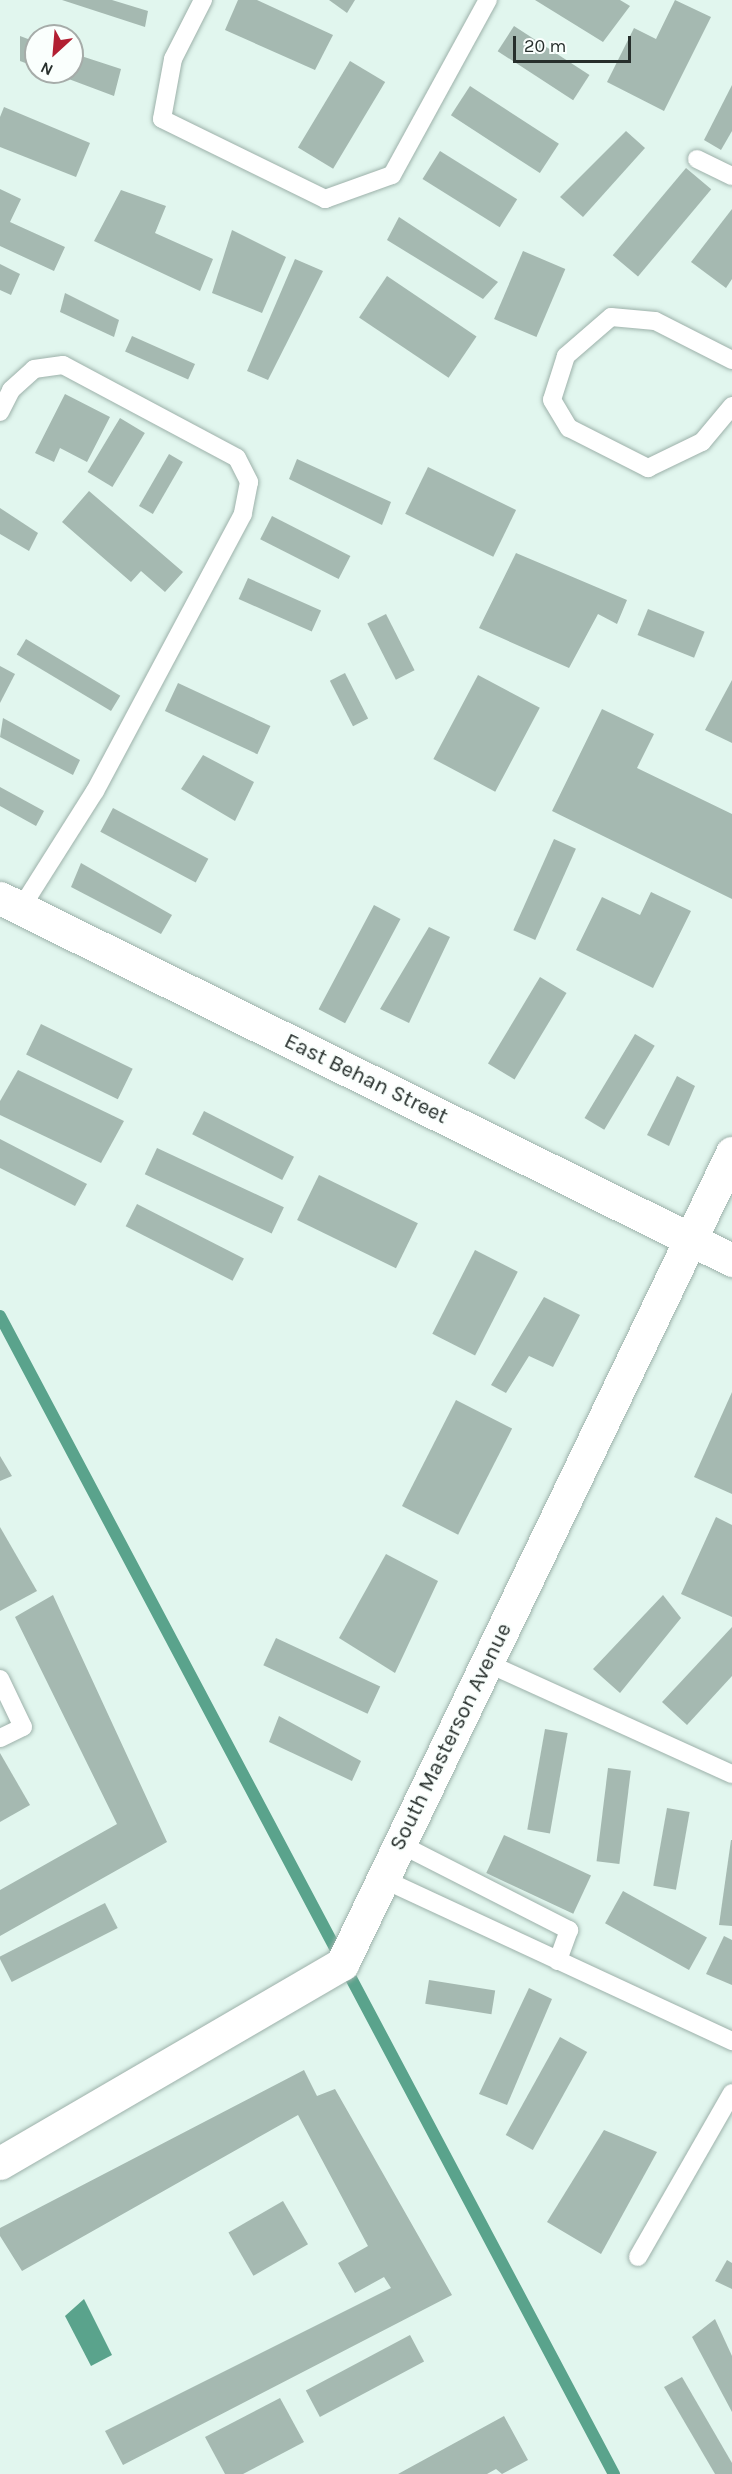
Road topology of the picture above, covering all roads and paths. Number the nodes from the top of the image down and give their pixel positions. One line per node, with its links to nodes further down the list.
1 (203, 0): 2 (lane)
2 (488, 0)
3 (697, 159): 4 (lane)
4 (732, 176)
5 (732, 360): 6 (lane)
6 (732, 406)
7 (0, 412): 8 (lane)
8 (10, 903): 10 (street, East Behan Street)
9 (732, 1153): 10 (street, South Masterson Avenue)
10 (690, 1239): 11 (street, East Behan Street); 12 (street, South Masterson Avenue)
11 (732, 1260)
12 (487, 1663): 15 (lane); 16 (street, South Masterson Avenue)
13 (0, 1679): 14 (lane)
14 (0, 1738)
15 (732, 1774)
16 (400, 1844): 17 (street, South Masterson Avenue); 18 (lane)
17 (383, 1879): 18 (lane); 21 (street, South Masterson Avenue)
18 (558, 1961): 19 (lane)
19 (732, 2040)
20 (732, 2093): 22 (lane)
21 (0, 2163)
22 (638, 2257)

